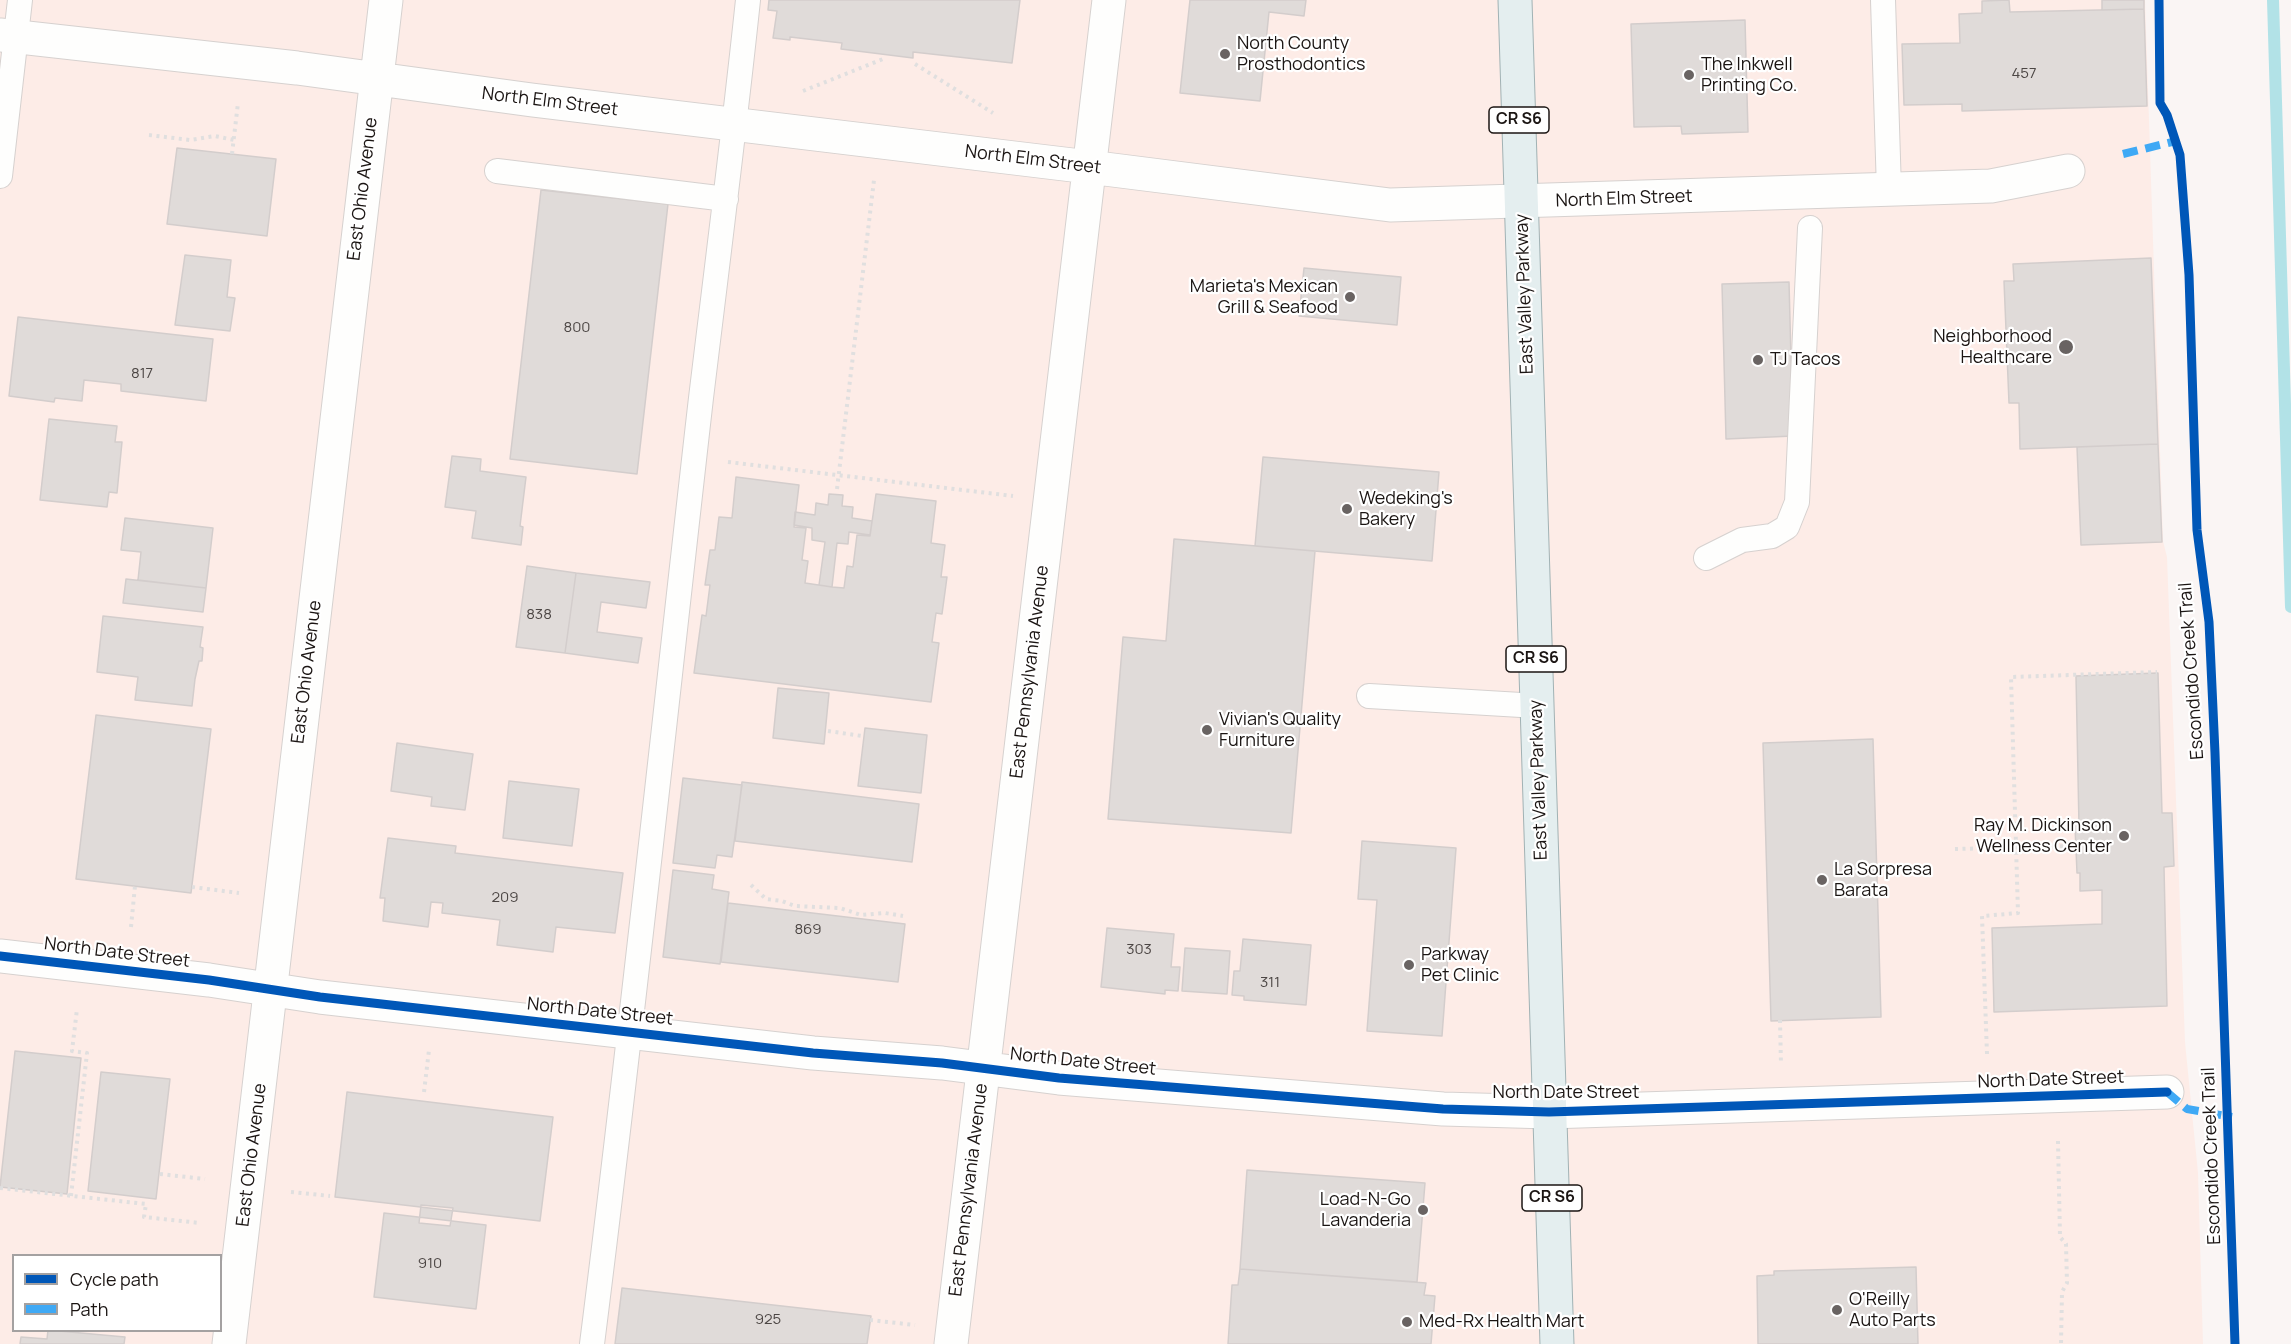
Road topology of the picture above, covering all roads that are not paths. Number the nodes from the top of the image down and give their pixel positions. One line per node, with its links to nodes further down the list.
1 (20, 0): 7 (lane)
2 (386, 0): 8 (street, East Ohio Avenue)
3 (748, 0): 9 (lane)
4 (1109, 0): 10 (street, East Pennsylvania Avenue)
5 (1515, 0): 16 (main road, East Valley Parkway / CR S6)
6 (1883, 0): 14 (lane)
7 (8, 35): 8 (street, North Elm Street); 13 (lane)
8 (376, 79): 9 (street, North Elm Street); 22 (street, East Ohio Avenue)
9 (735, 124): 10 (street, North Elm Street); 15 (lane)
10 (1089, 167): 16 (street, North Elm Street); 24 (street, East Pennsylvania Avenue)
11 (497, 171): 15 (lane)
12 (2068, 171): 14 (street, North Elm Street)
13 (0, 176)
14 (1889, 190): 16 (street, North Elm Street)
15 (726, 199): 23 (lane)
16 (1522, 202): 20 (main road, East Valley Parkway / CR S6)
17 (1810, 228): 18 (lane)
18 (1706, 558)
19 (1369, 696): 20 (lane)
20 (1538, 706): 26 (main road, East Valley Parkway / CR S6)
21 (0, 956): 22 (street, North Date Street)
22 (270, 989): 23 (street, North Date Street); 27 (street, East Ohio Avenue)
23 (631, 1032): 24 (street, North Date Street); 28 (lane)
24 (983, 1068): 26 (street, North Date Street); 29 (street, East Pennsylvania Avenue)
25 (2168, 1092): 26 (street, North Date Street)
26 (1549, 1112): 30 (main road, East Valley Parkway / CR S6)
27 (229, 1344)
28 (592, 1344)
29 (951, 1344)
30 (1557, 1344)

